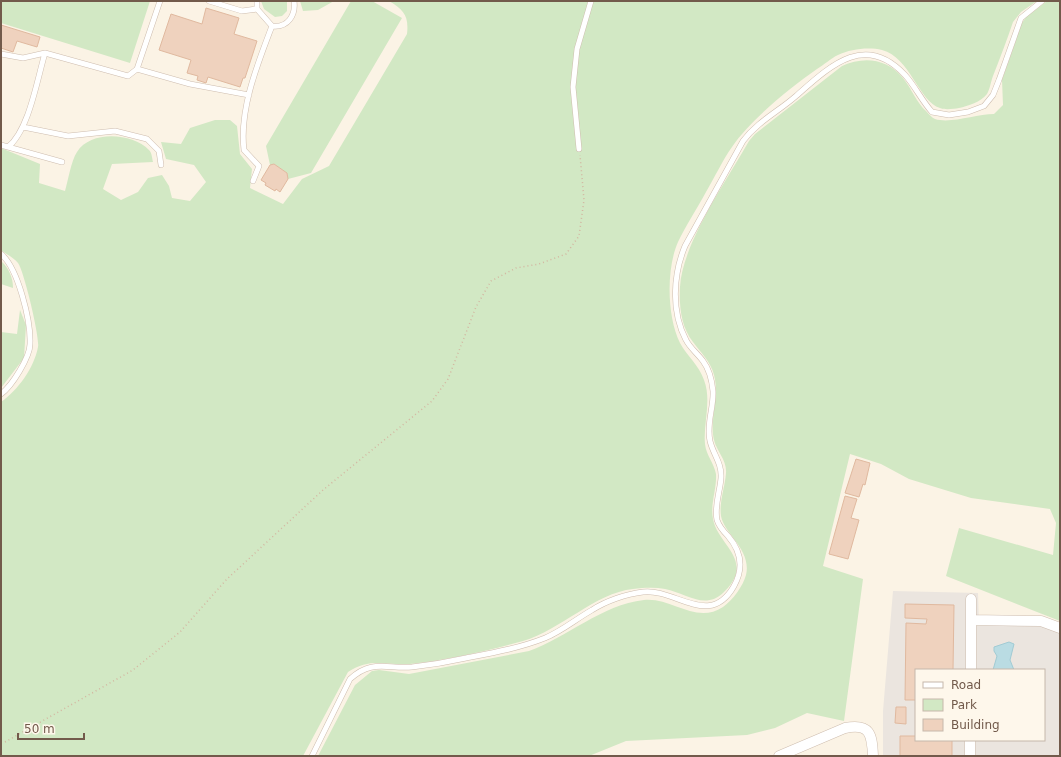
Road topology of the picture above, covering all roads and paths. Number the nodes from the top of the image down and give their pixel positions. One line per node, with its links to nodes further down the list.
1 (160, 1): 11 (lane)
2 (209, 1): 7 (lane)
3 (257, 1): 7 (lane)
4 (294, 1): 8 (lane)
5 (591, 1): 16 (lane)
6 (1042, 1): 28 (lane)
7 (257, 9): 8 (lane)
8 (272, 26): 12 (lane)
9 (45, 53): 10 (lane); 11 (lane); 13 (lane)
10 (1, 54)
11 (138, 69): 12 (lane)
12 (249, 95): 19 (lane)
13 (23, 127): 15 (lane); 18 (lane)
14 (1, 144): 15 (lane)
15 (8, 147): 17 (lane)
16 (580, 150): 27 (path)
17 (62, 162)
18 (161, 165)
19 (253, 181)
20 (1, 254): 21 (lane)
21 (1, 394)
22 (971, 599): 23 (street)
23 (971, 620): 24 (street); 25 (street)
24 (1060, 628)
25 (971, 669)
26 (970, 741): 31 (street)
27 (5, 742)
28 (312, 756)
29 (779, 756): 30 (street)
30 (873, 756)
31 (970, 756)

